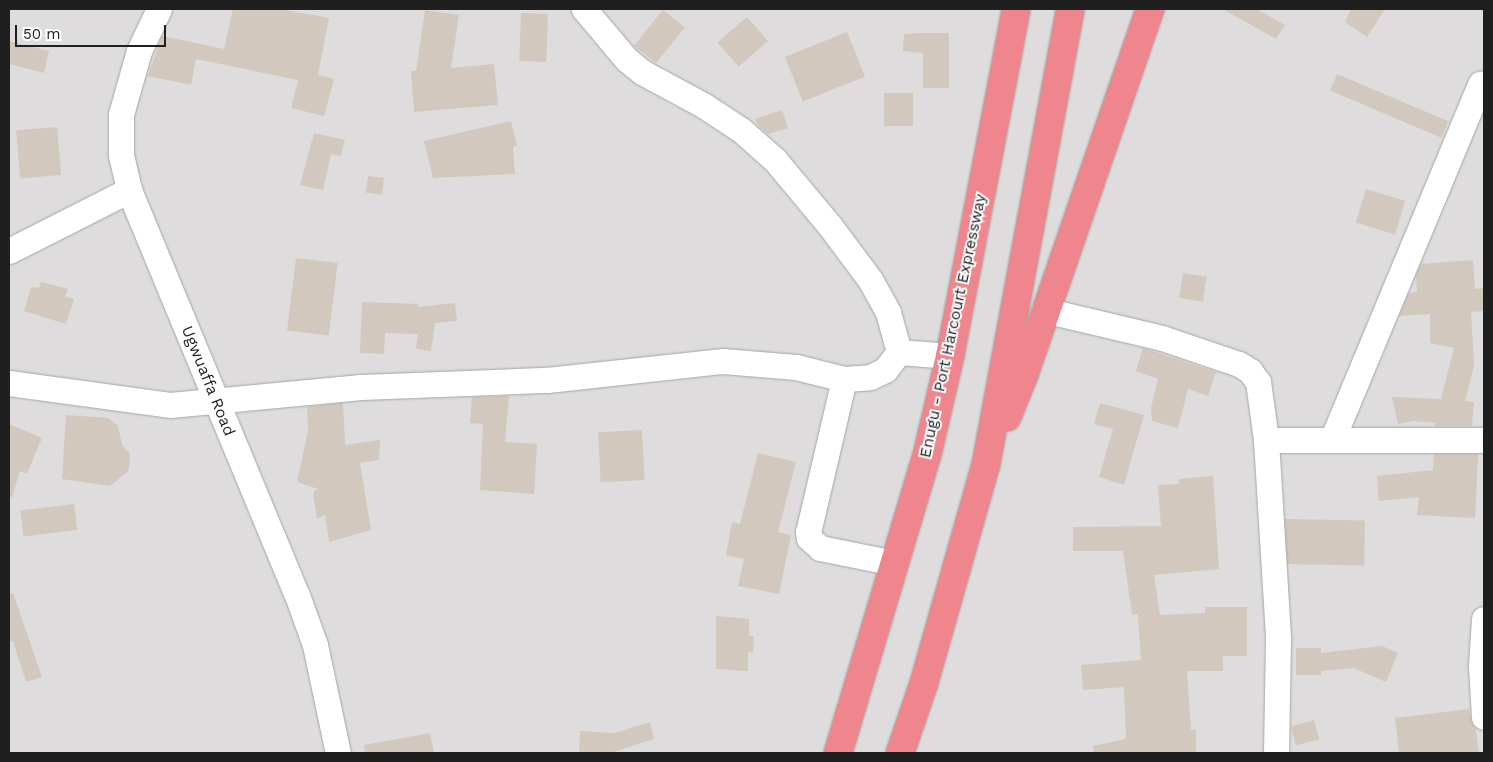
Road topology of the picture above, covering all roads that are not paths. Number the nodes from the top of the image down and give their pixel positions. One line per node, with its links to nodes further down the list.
1 (159, 9): 7 (street, Ugwuaffa Road)
2 (584, 9): 10 (street)
3 (1016, 9): 11 (highway, Enugu - Port Harcourt Expressway)
4 (1070, 9): 18 (highway)
5 (1150, 9): 9 (highway)
6 (1480, 84): 16 (street)
7 (128, 190): 8 (street); 14 (street, Ugwuaffa Road)
8 (9, 251)
9 (1044, 310): 15 (street); 18 (highway)
10 (899, 352): 11 (street); 12 (street)
11 (950, 356): 19 (highway, Enugu - Port Harcourt Expressway)
12 (844, 379): 14 (street); 19 (street)
13 (9, 384): 14 (street)
14 (217, 399): 22 (street, Ugwuaffa Road)
15 (1266, 440): 16 (street); 25 (street)
16 (1332, 440): 17 (street)
17 (1484, 440)
18 (986, 464): 24 (highway)
19 (895, 563): 23 (highway, Enugu - Port Harcourt Expressway)
20 (1484, 619): 21 (street)
21 (1484, 717)
22 (338, 753)
23 (838, 753)
24 (900, 753)
25 (1276, 753)

